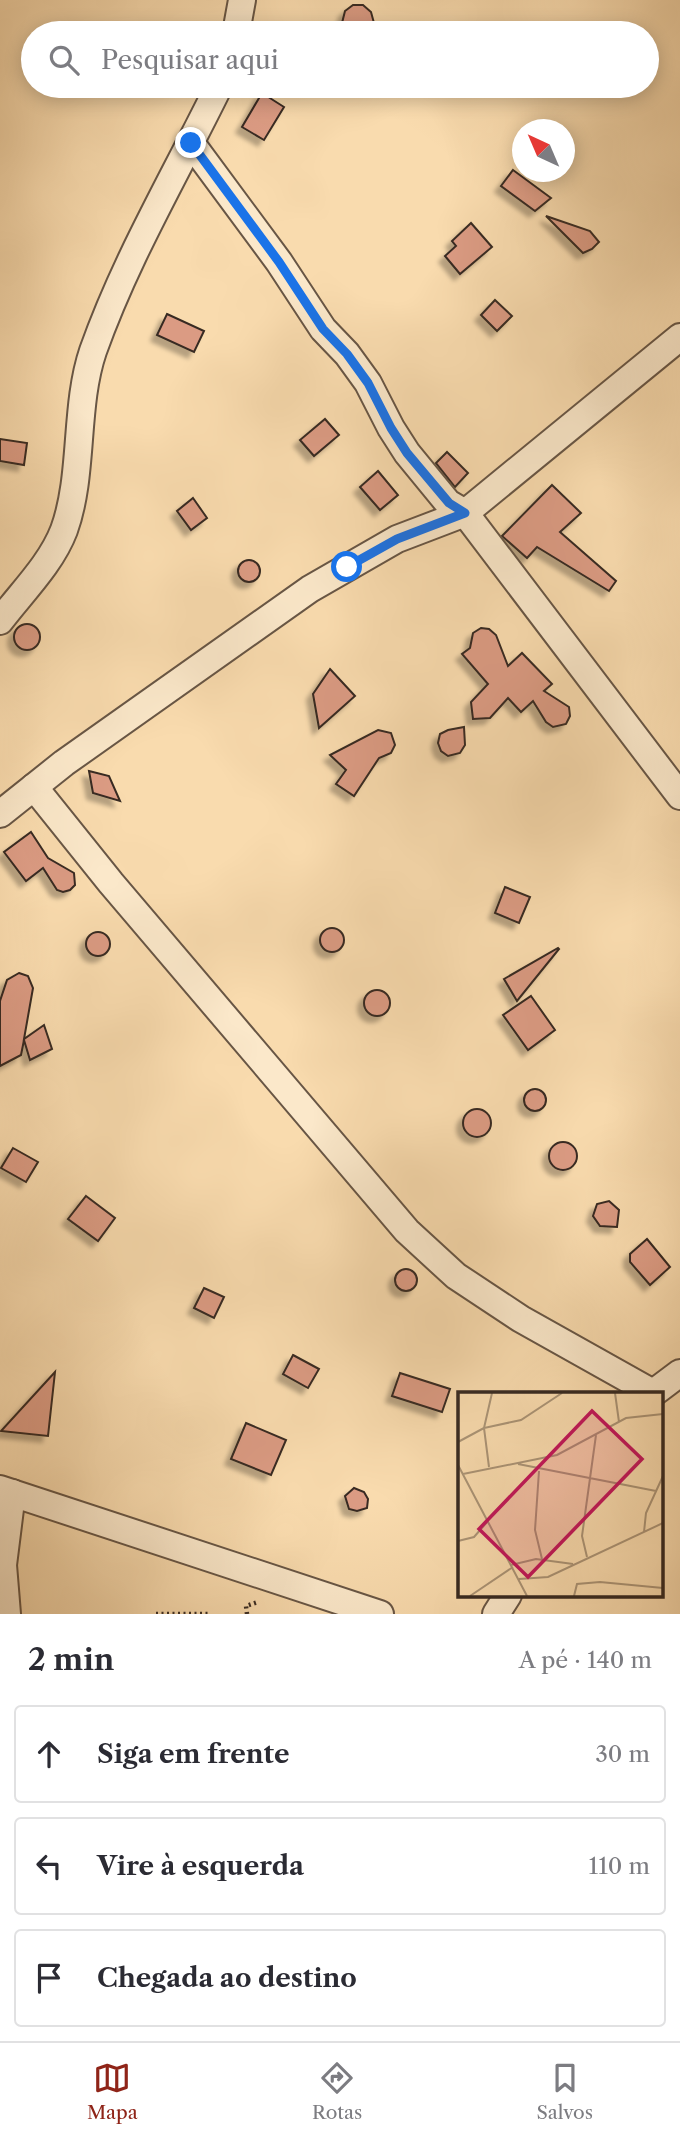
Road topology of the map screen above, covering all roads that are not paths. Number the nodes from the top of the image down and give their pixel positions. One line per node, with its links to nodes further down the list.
1 (242, 0): 2 (street)
2 (238, 21)
3 (213, 98): 4 (street)
4 (191, 143): 6 (street); 7 (street)
5 (680, 338): 6 (street)
6 (465, 513): 8 (street); 9 (street)
7 (0, 621)
8 (34, 788): 10 (street); 12 (street)
9 (680, 796)
10 (0, 814)
11 (680, 1373): 13 (street)
12 (650, 1392)
13 (653, 1392)
14 (6, 1491): 16 (street); 17 (street)
15 (507, 1596): 18 (street)
16 (7, 1614)
17 (380, 1614)
18 (496, 1614)

